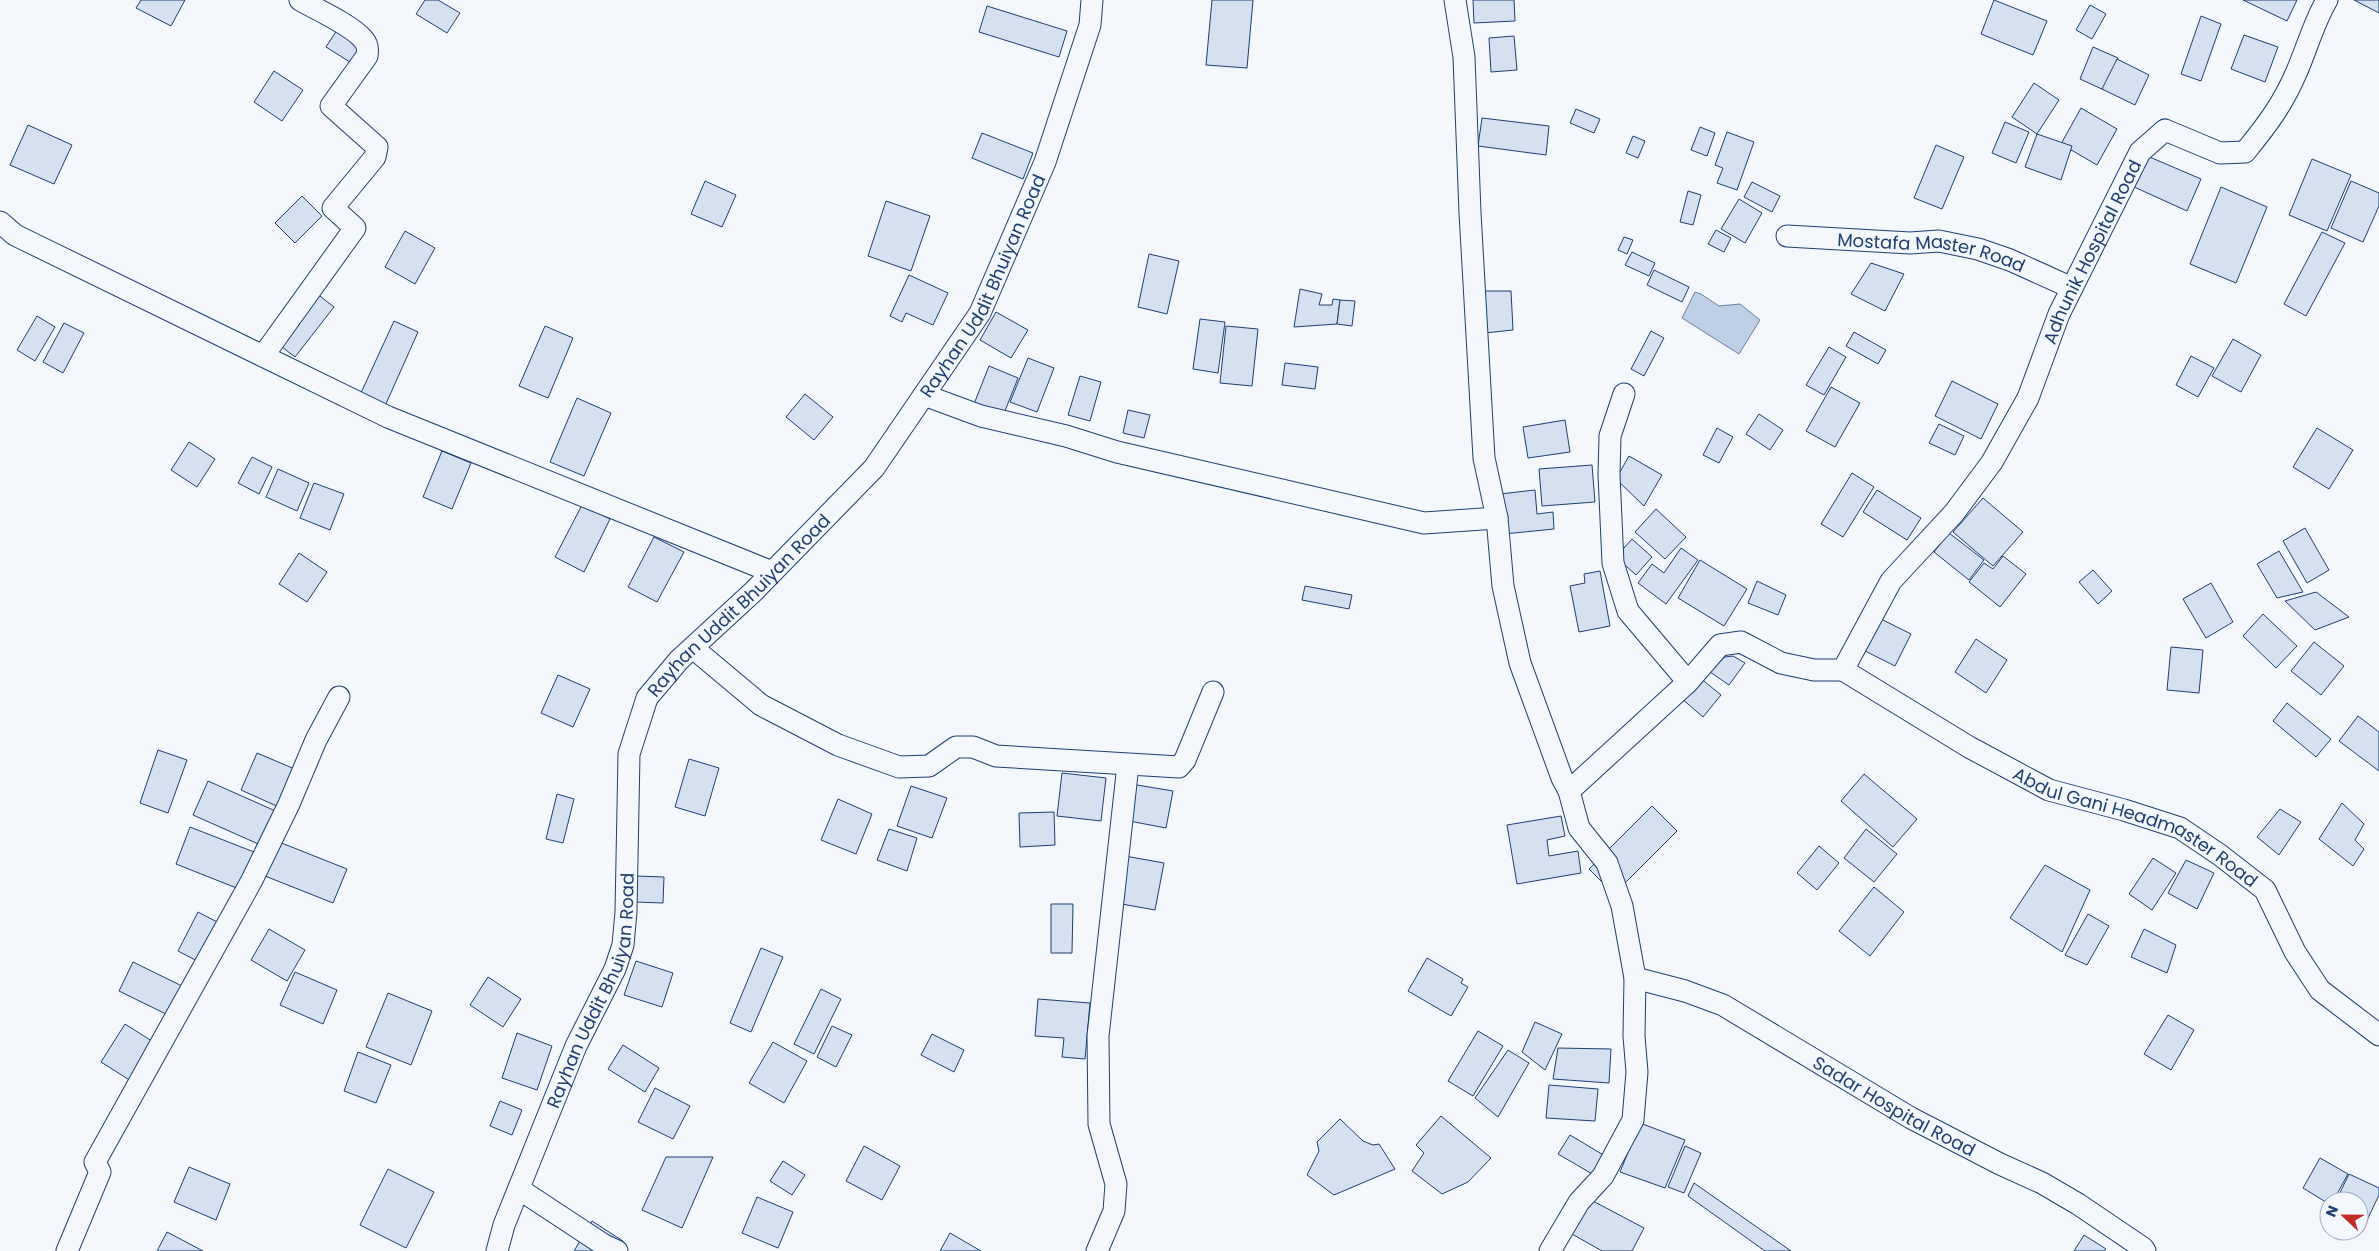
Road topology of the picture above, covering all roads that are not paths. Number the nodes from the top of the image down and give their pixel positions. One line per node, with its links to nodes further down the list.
1 (300, 0): 8 (street)
2 (1092, 0): 10 (street, Rayhan Uddit Bhuiyan Road)
3 (1455, 0): 11 (street)
4 (2327, 0): 7 (street, Adhunik Hospital Road)
5 (0, 222): 8 (street)
6 (1787, 236): 7 (street, Mostafa Master Road)
7 (2072, 288): 14 (street, Adhunik Hospital Road)
8 (262, 356): 12 (street)
9 (1624, 394): 15 (street)
10 (924, 395): 11 (street); 12 (street, Rayhan Uddit Bhuiyan Road)
11 (1493, 519): 19 (street)
12 (772, 572): 13 (street, Rayhan Uddit Bhuiyan Road)
13 (693, 648): 18 (street); 22 (street, Rayhan Uddit Bhuiyan Road)
14 (1843, 670): 15 (street); 21 (street, Abdul Gani Headmaster Road)
15 (1688, 682): 19 (street)
16 (1213, 692): 18 (street)
17 (339, 697): 23 (street)
18 (1128, 765): 26 (street)
19 (1569, 791): 20 (street)
20 (1635, 978): 27 (street); 28 (street, Sadar Hospital Road)
21 (2379, 1035)
22 (519, 1189): 24 (street, Rayhan Uddit Bhuiyan Road); 25 (street)
23 (67, 1251)
24 (497, 1251)
25 (617, 1251)
26 (1097, 1251)
27 (1550, 1251)
28 (2145, 1251)

